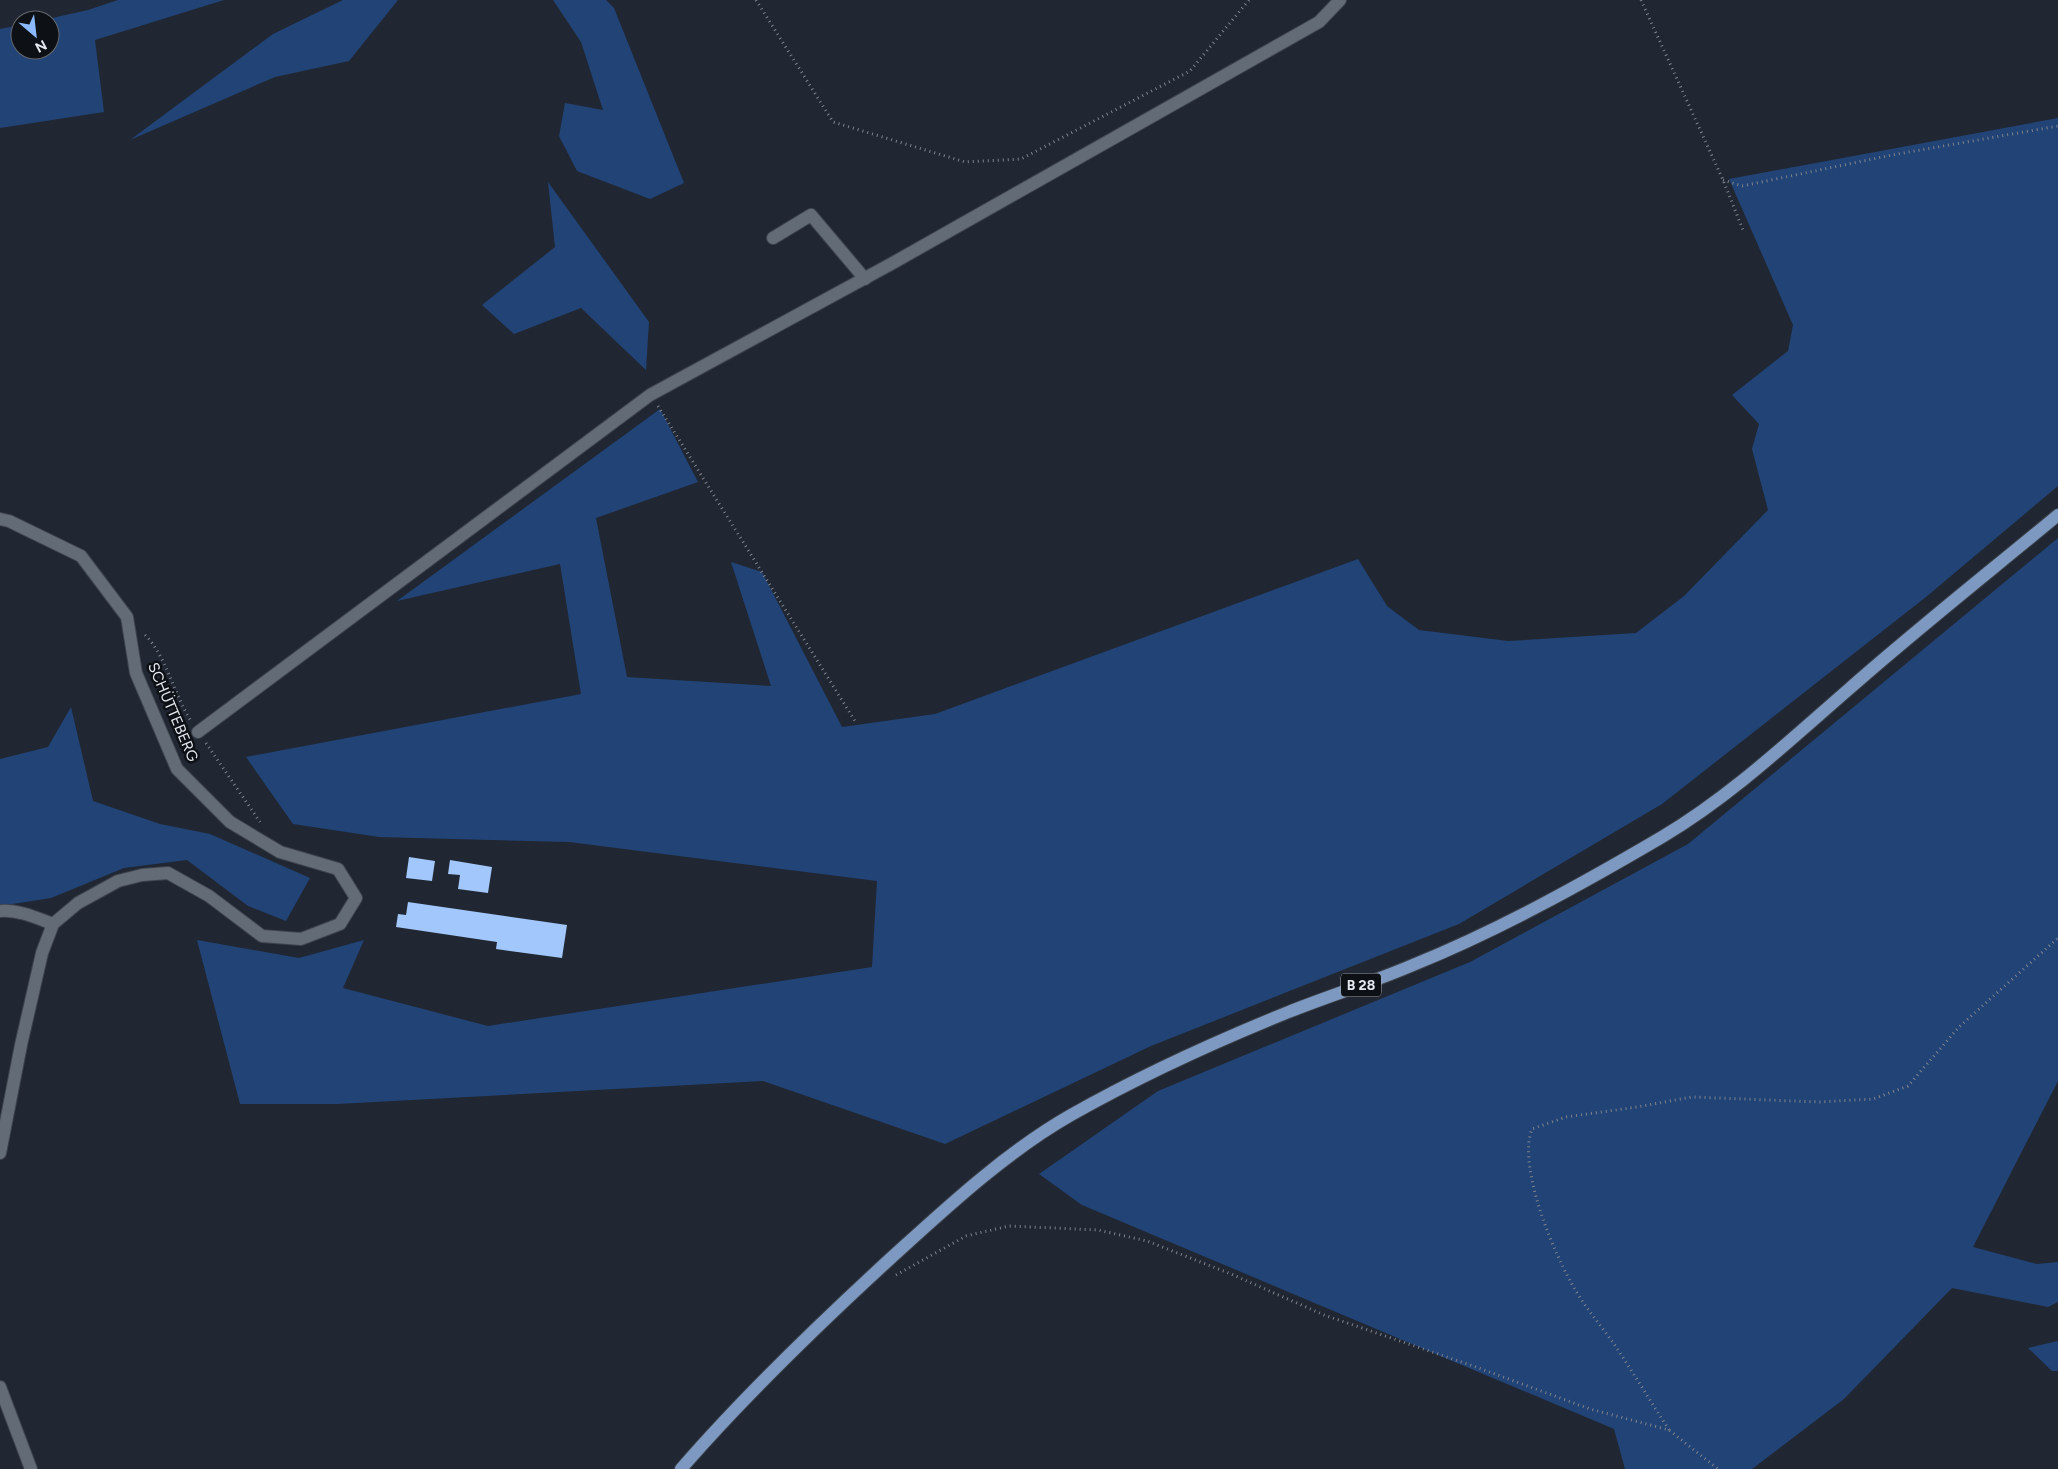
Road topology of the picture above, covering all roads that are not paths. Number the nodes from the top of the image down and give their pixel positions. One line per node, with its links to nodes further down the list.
1 (1340, 0): 3 (street)
2 (773, 238): 3 (street)
3 (865, 278): 6 (street)
4 (2058, 515): 12 (main road, B 28)
5 (0, 520): 8 (street, SCHÜTTEBERG)
6 (198, 732)
7 (0, 912): 8 (street)
8 (53, 924): 9 (street, SCHÜTTEBERG)
9 (0, 1154)
10 (0, 1387): 11 (street)
11 (32, 1469)
12 (681, 1469)

